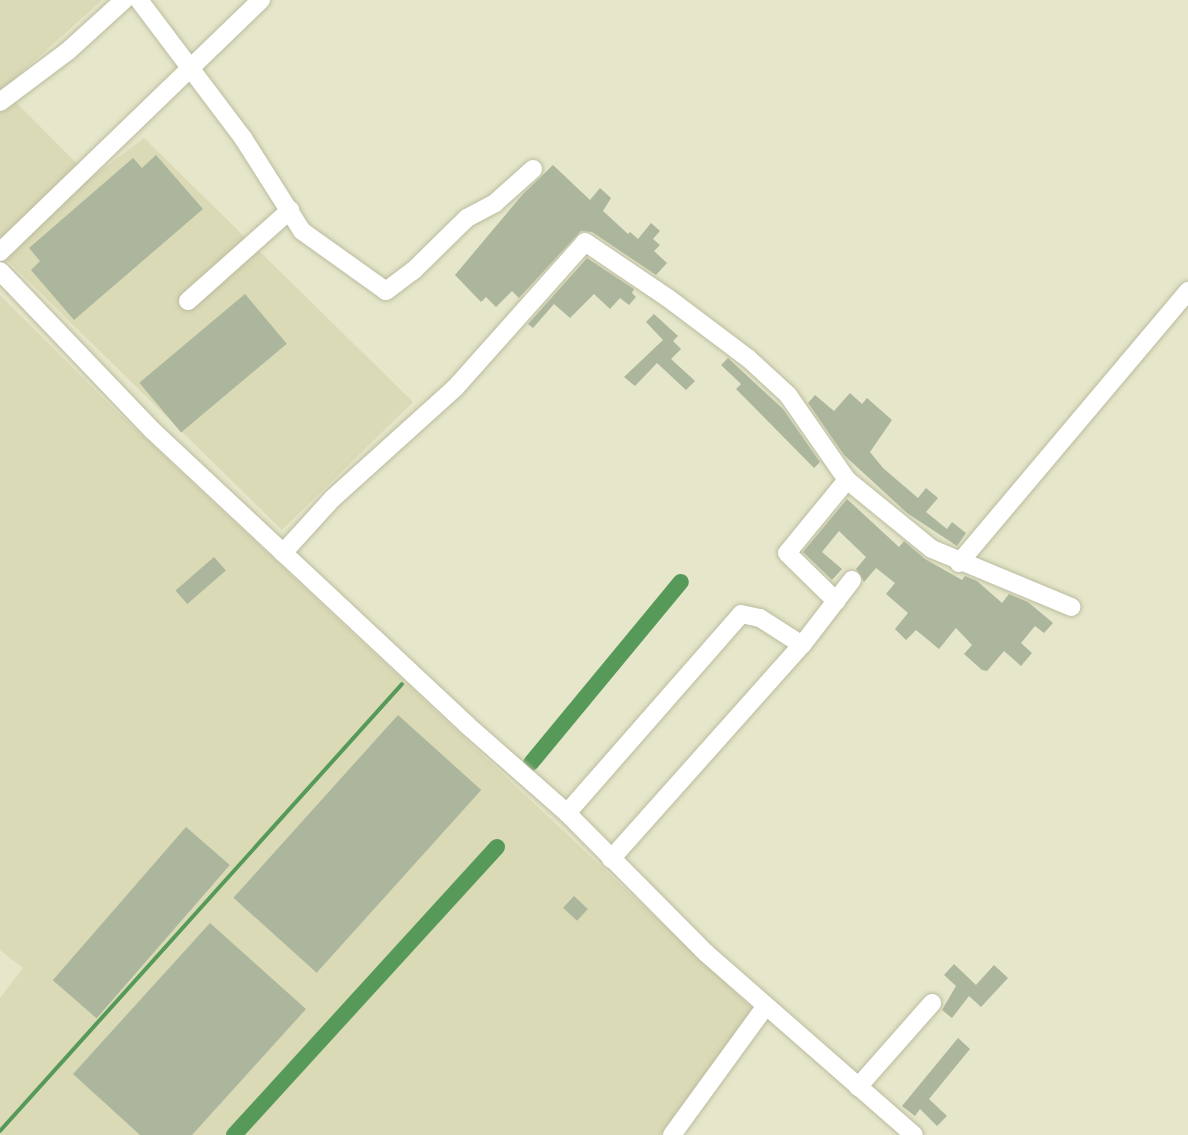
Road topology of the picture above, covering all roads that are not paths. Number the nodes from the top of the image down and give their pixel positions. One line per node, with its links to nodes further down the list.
1 (124, 0): 5 (street)
2 (139, 0): 4 (street)
3 (261, 0): 4 (street)
4 (189, 69): 7 (street); 8 (street)
5 (0, 102)
6 (533, 169): 7 (street)
7 (290, 210): 11 (street)
8 (0, 252)
9 (0, 271): 13 (street)
10 (1188, 291): 14 (street)
11 (188, 301)
12 (847, 480): 13 (street); 14 (street); 16 (street)
13 (283, 553): 19 (street)
14 (959, 563): 17 (street)
15 (852, 580): 16 (street)
16 (836, 601): 18 (street)
17 (1071, 607)
18 (802, 645): 19 (street); 20 (street)
19 (567, 813): 20 (street)
20 (611, 859): 22 (street)
21 (932, 1003): 23 (street)
22 (765, 1007): 23 (street); 24 (street)
23 (858, 1087): 25 (street)
24 (672, 1135)
25 (914, 1135)

